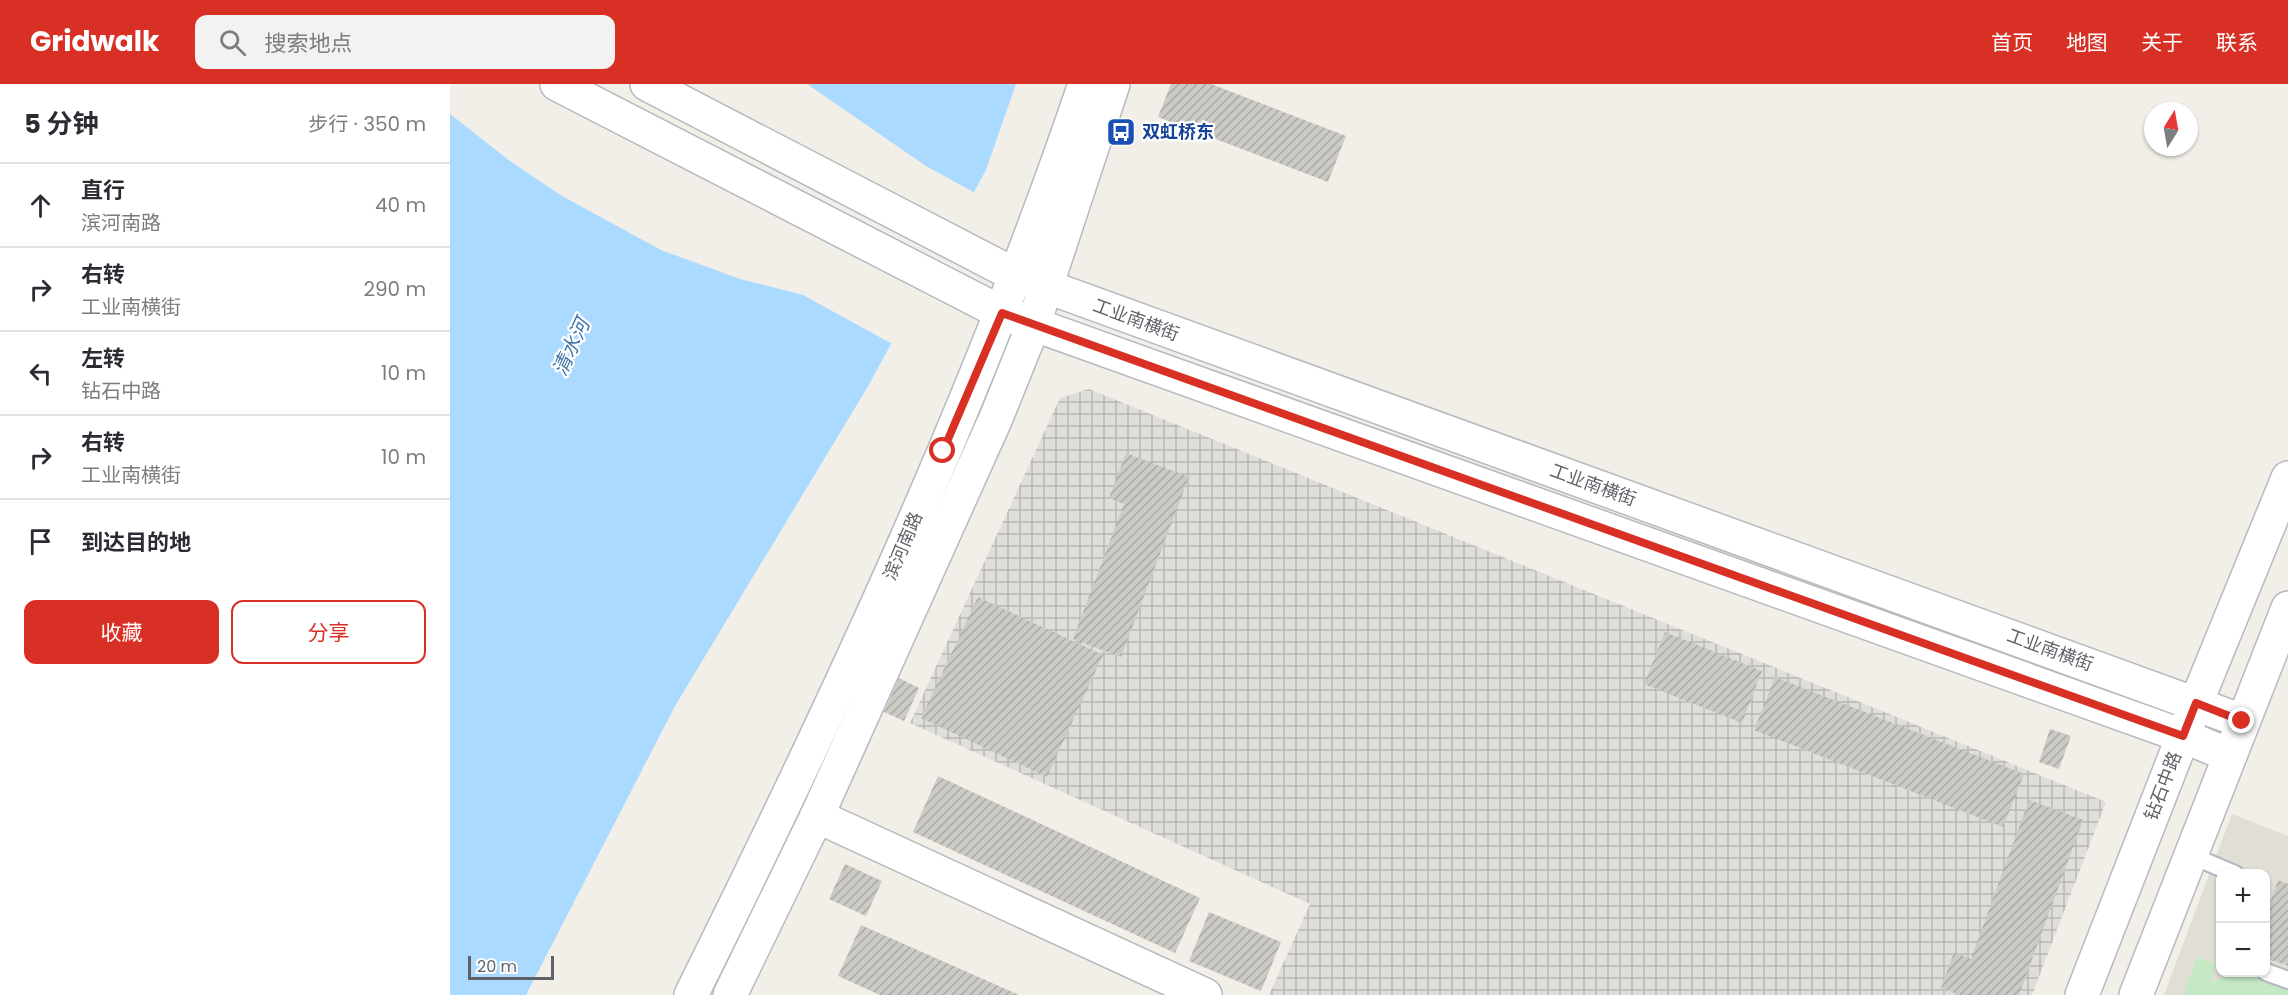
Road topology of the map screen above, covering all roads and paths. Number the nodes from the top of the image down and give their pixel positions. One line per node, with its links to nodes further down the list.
1 (557, 84): 6 (main road, 工业南横街)
2 (646, 84): 4 (main road, 工业南横街)
3 (1106, 85): 4 (main road, 滨河南路); 5 (main road, 滨河南路)
4 (1014, 275): 5 (main road, 工业南横街); 6 (main road, 滨河南路)
5 (1046, 287): 7 (main road, 滨河南路); 10 (main road, 工业南横街)
6 (1002, 313): 7 (main road, 工业南横街); 14 (main road, 滨河南路)
7 (1033, 326): 12 (main road, 工业南横街); 15 (main road, 滨河南路)
8 (2288, 478): 10 (main road, 钻石中路)
9 (2288, 608): 11 (main road)
10 (2196, 703): 11 (main road, 工业南横街); 12 (main road, 钻石中路)
11 (2242, 721): 13 (main road)
12 (2183, 736): 13 (main road, 工业南横街); 23 (main road, 钻石中路)
13 (2229, 755): 16 (main road)
14 (784, 801): 15 (main road); 20 (main road, 滨河南路)
15 (817, 816): 21 (main road, 滨河南路); 22 (main road)
16 (2190, 855): 17 (lane); 24 (main road)
17 (2225, 869)
18 (2270, 974): 19 (lane)
19 (2288, 980)
20 (691, 995)
21 (730, 995)
22 (1205, 995)
23 (2082, 995)
24 (2136, 995)

